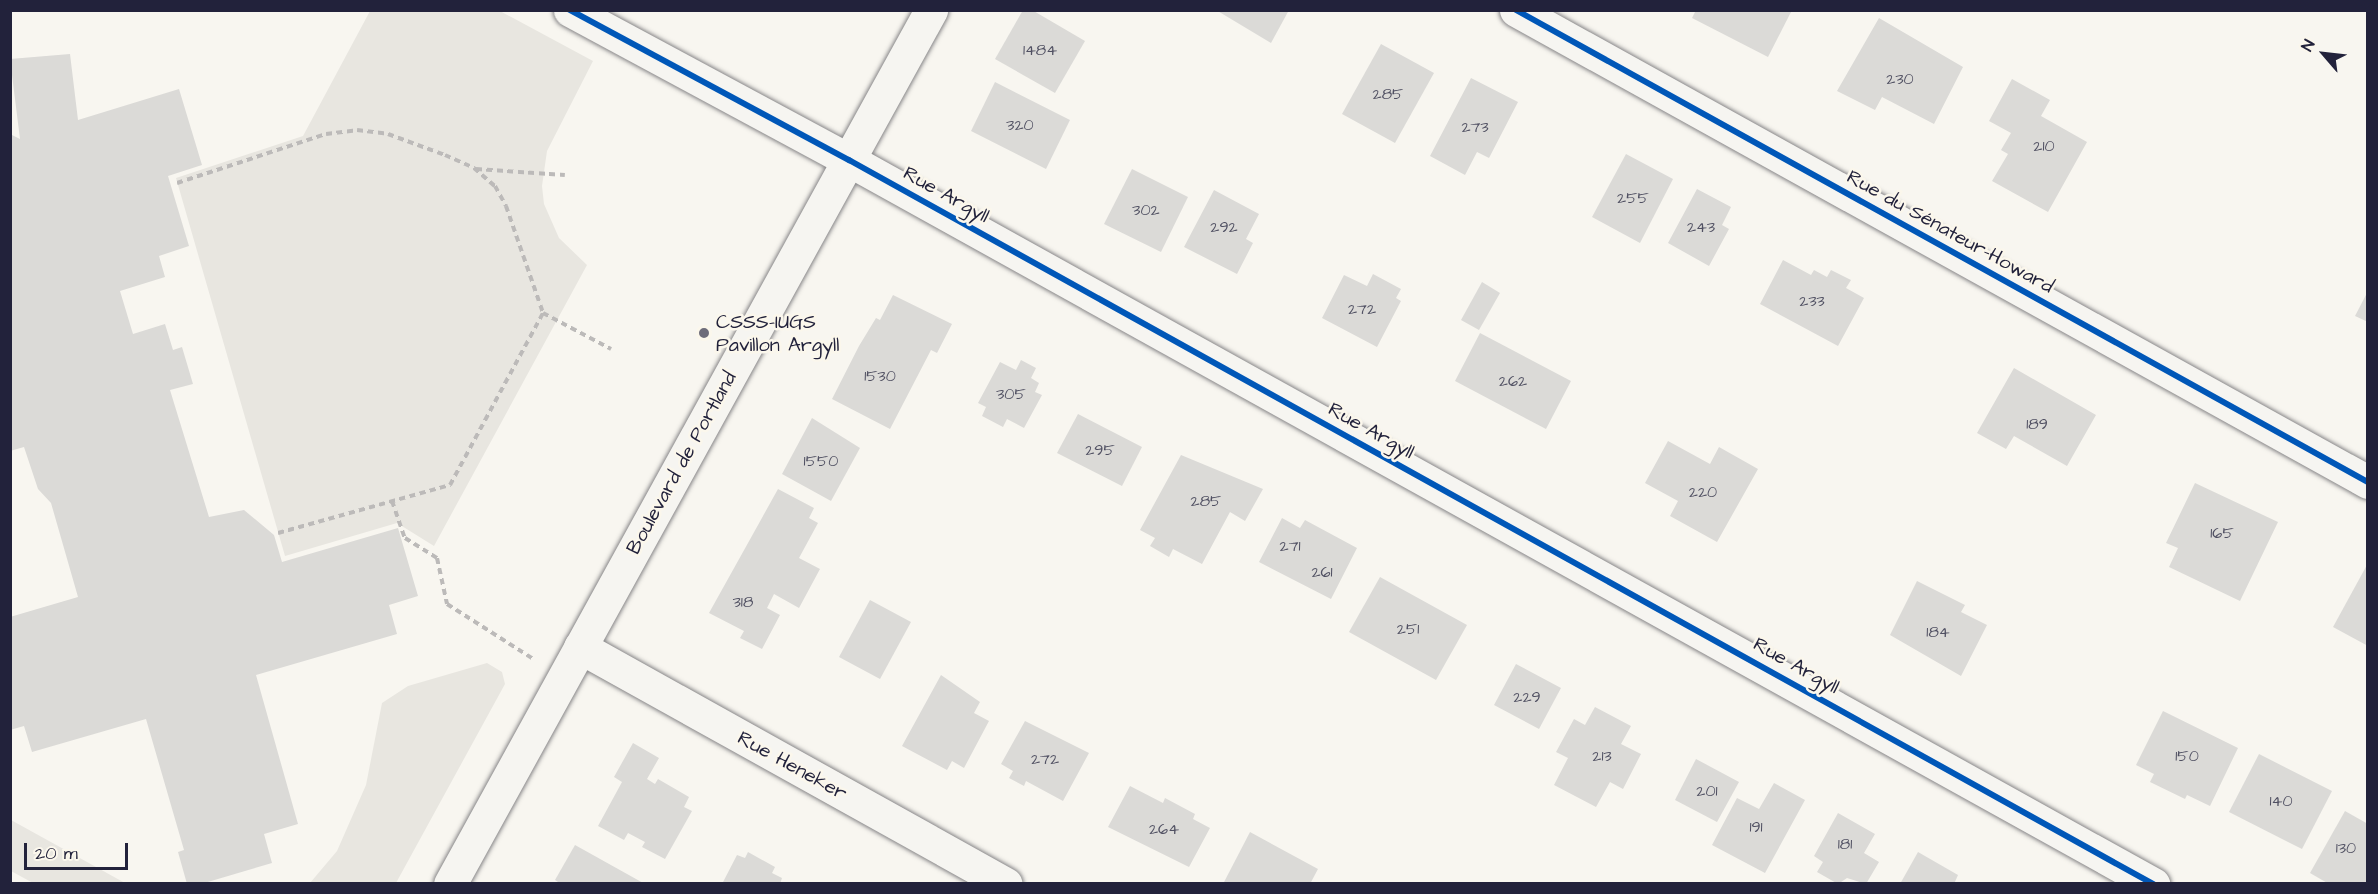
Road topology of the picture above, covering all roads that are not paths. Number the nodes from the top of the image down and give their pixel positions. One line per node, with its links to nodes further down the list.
1 (570, 10): 4 (street, Rue Argyll)
2 (931, 10): 4 (street, Boulevard de Portland)
3 (1516, 10): 5 (street, Rue du Sénateur-Howard)
4 (849, 160): 6 (street, Boulevard de Portland); 9 (street, Rue Argyll)
5 (2367, 482)
6 (580, 647): 7 (street, Boulevard de Portland); 8 (street, Rue Heneker)
7 (450, 884)
8 (1006, 884)
9 (2153, 884)

